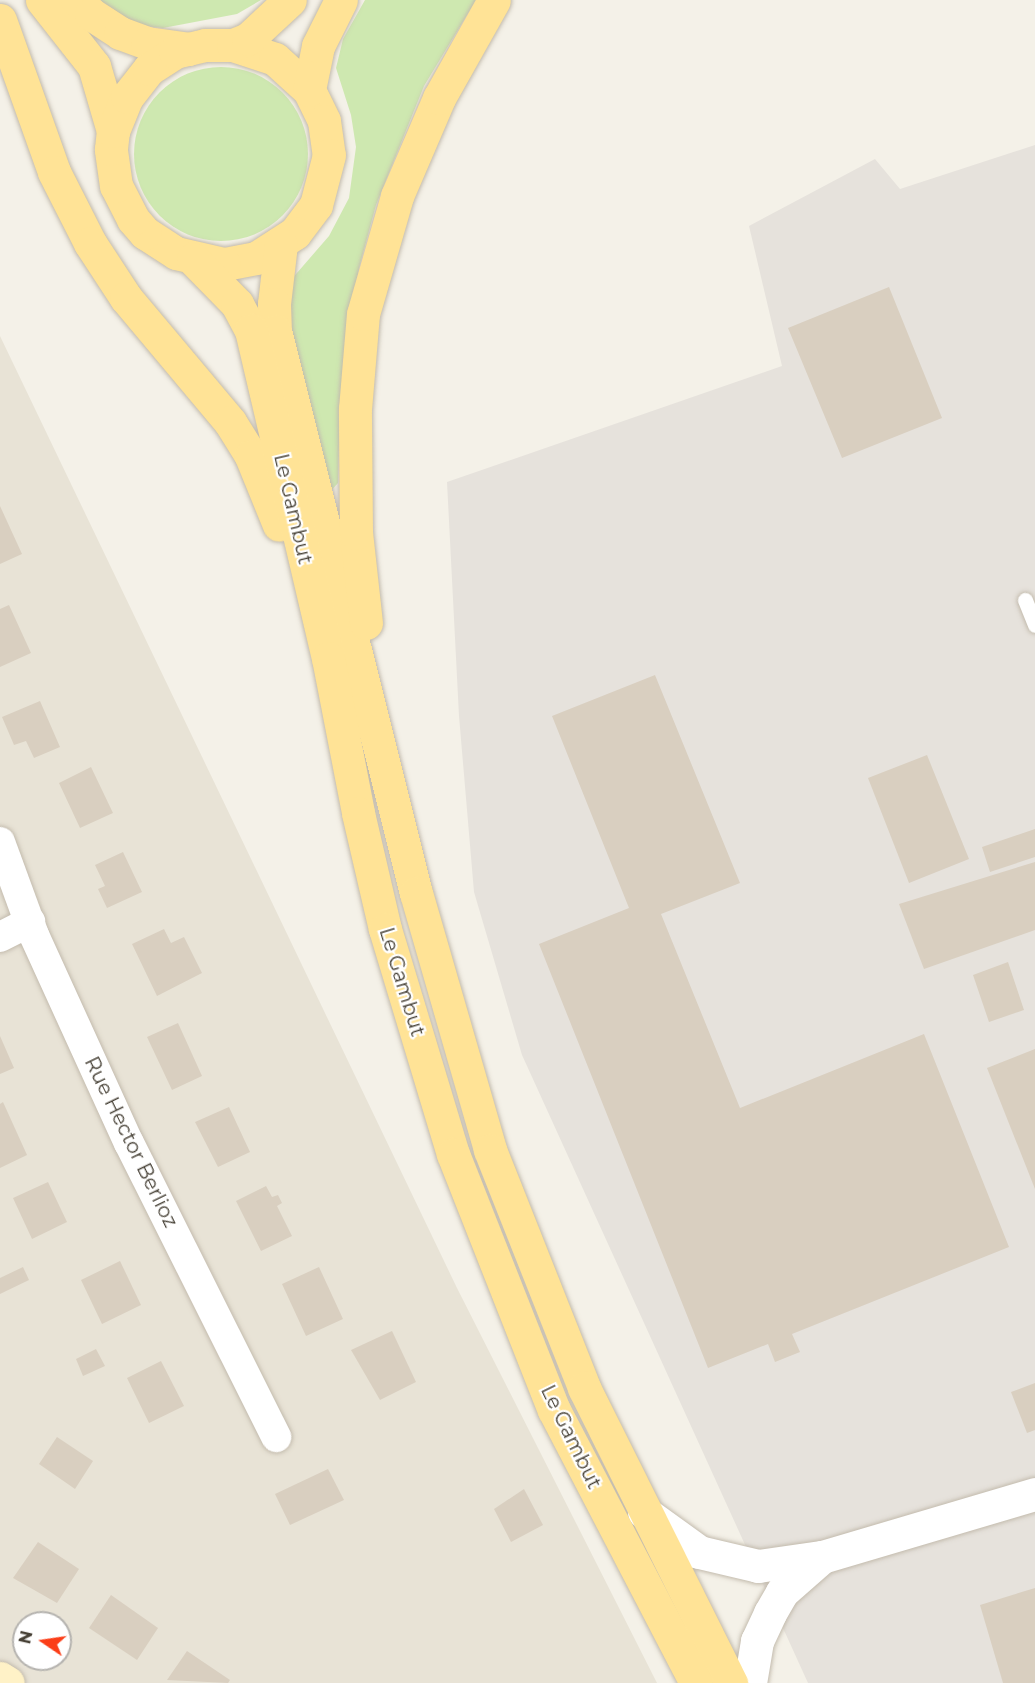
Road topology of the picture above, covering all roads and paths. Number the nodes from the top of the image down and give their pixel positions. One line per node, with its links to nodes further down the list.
1 (42, 0): 10 (main road)
2 (77, 0): 8 (main road)
3 (290, 0): 7 (main road)
4 (341, 0): 9 (main road)
5 (494, 0): 15 (main road)
6 (0, 20): 16 (main road)
7 (233, 45): 8 (main road); 9 (main road)
8 (189, 49): 10 (main road)
9 (309, 90): 11 (main road)
10 (113, 131): 12 (main road)
11 (281, 244): 12 (main road); 15 (main road)
12 (193, 259): 16 (main road, Le Gambut)
13 (1025, 600): 14 (lane)
14 (1035, 625)
15 (380, 747): 22 (main road, Le Gambut)
16 (358, 813): 26 (main road, Le Gambut)
17 (0, 842): 18 (street, Rue Hector Berlioz)
18 (30, 922): 19 (street); 20 (street, Rue Hector Berlioz)
19 (0, 937)
20 (276, 1437)
21 (1035, 1494): 23 (street)
22 (644, 1512): 23 (street); 27 (main road, Le Gambut)
23 (822, 1557): 28 (street)
24 (0, 1678): 25 (main road)
25 (8, 1683)
26 (696, 1683)
27 (731, 1683)
28 (750, 1683)

